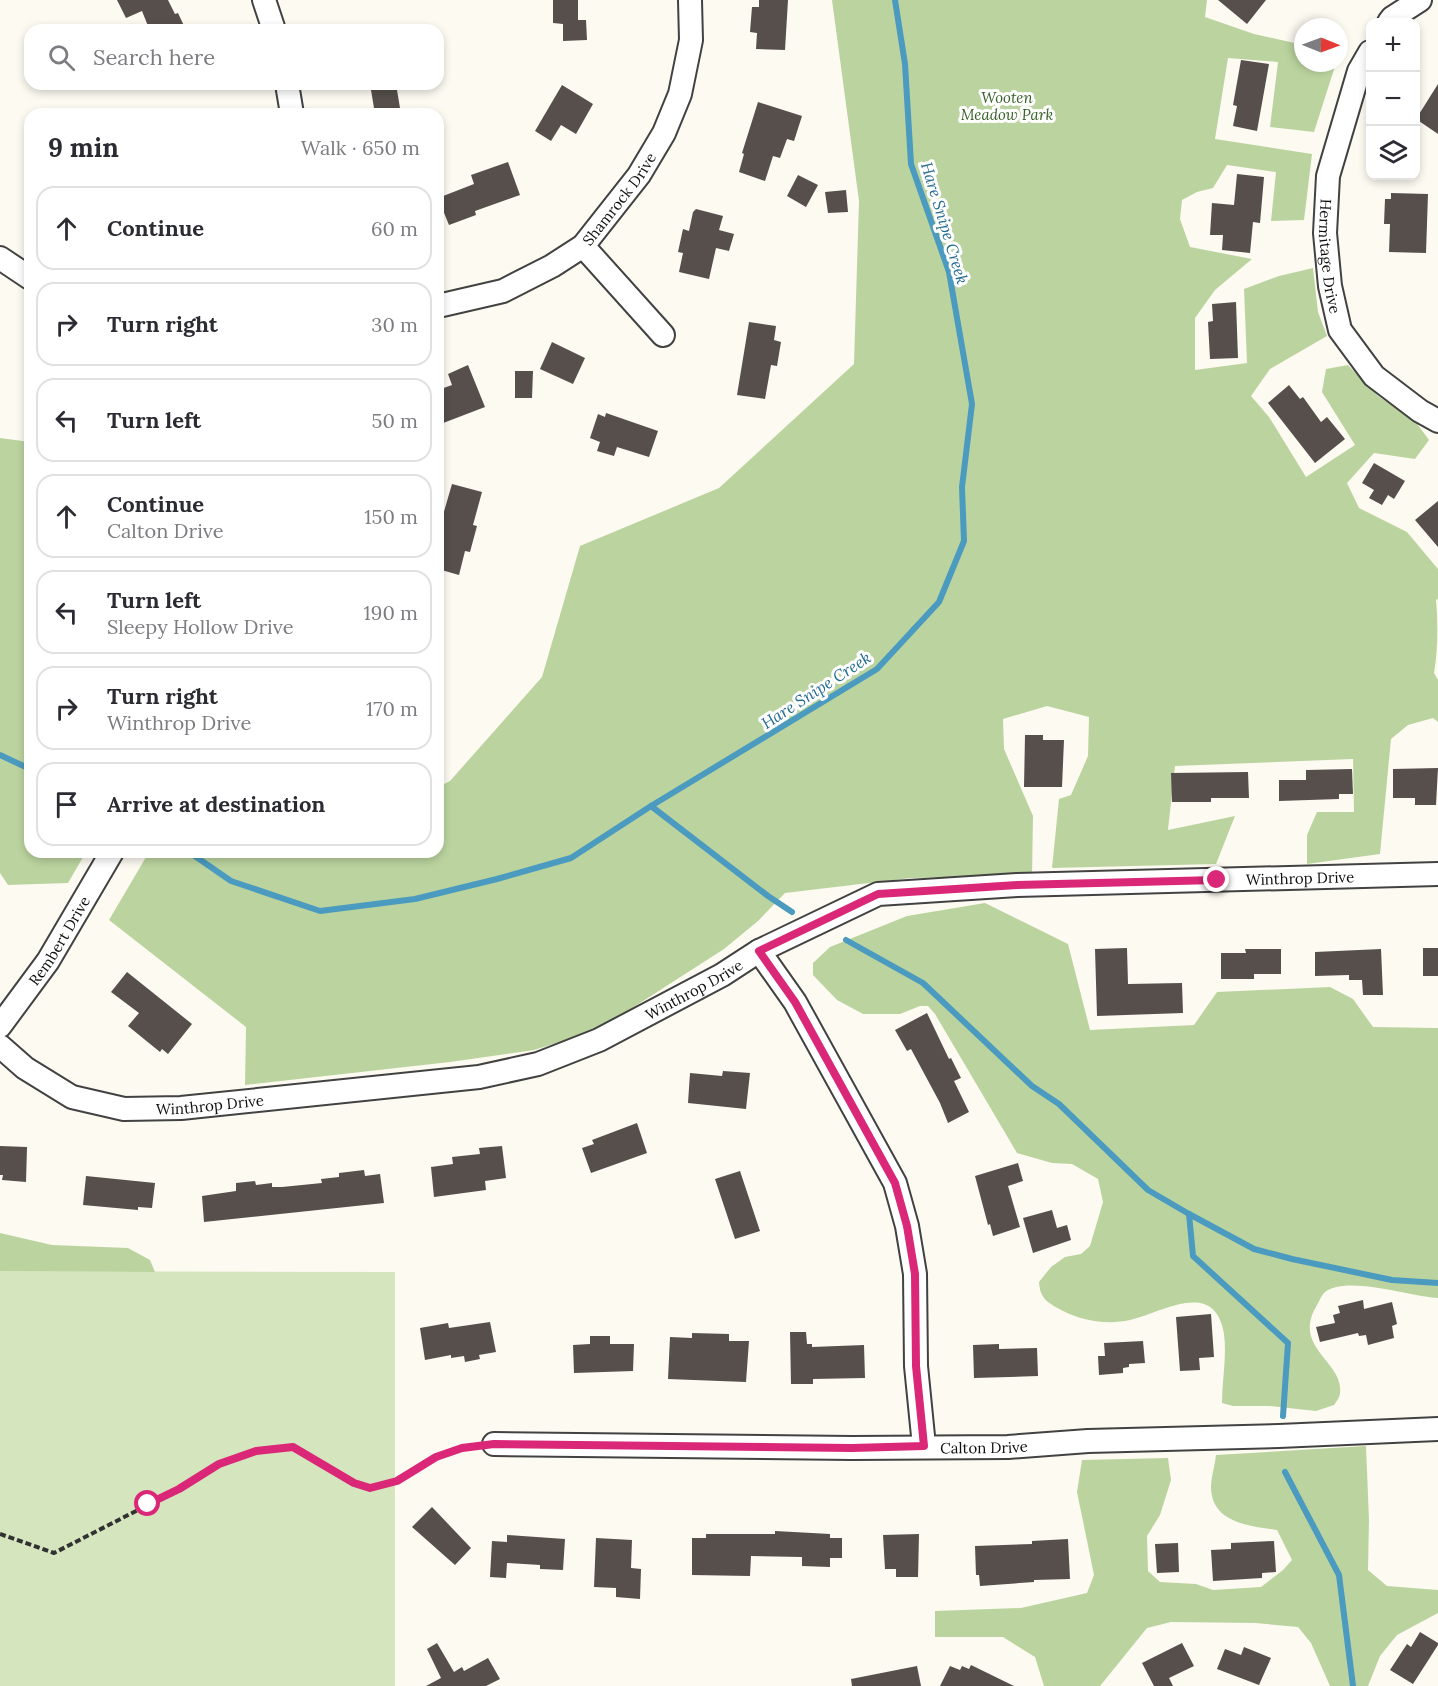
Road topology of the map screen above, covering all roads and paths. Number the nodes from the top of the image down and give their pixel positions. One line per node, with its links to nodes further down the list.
1 (264, 0): 5 (street)
2 (690, 0): 9 (street, Shamrock Drive)
3 (1420, 0): 4 (street)
4 (1392, 18)
5 (272, 24)
6 (1366, 60): 14 (street, Hermitage Drive)
7 (288, 90): 8 (street)
8 (291, 108)
9 (583, 246): 12 (street, Shamrock Drive); 13 (street)
10 (0, 258): 11 (street)
11 (24, 274)
12 (444, 305)
13 (663, 335)
14 (1438, 421)
15 (109, 858): 18 (street, Rembert Drive)
16 (1438, 874): 17 (street, Winthrop Drive)
17 (759, 951): 19 (street, Winthrop Drive); 22 (street)
18 (0, 1026)
19 (0, 1046)
20 (1438, 1429): 22 (street, Calton Drive)
21 (494, 1444): 22 (street, Calton Drive); 23 (path)
22 (924, 1446)
23 (0, 1534)

